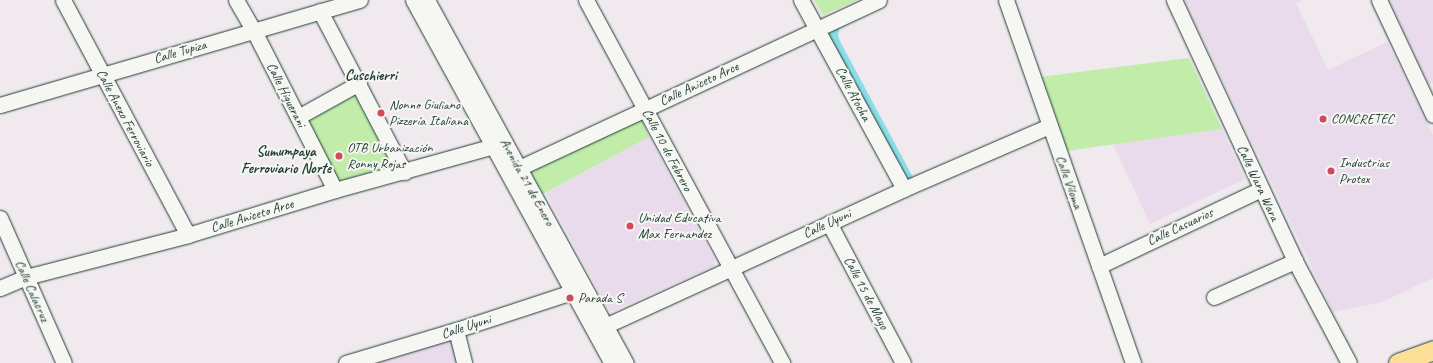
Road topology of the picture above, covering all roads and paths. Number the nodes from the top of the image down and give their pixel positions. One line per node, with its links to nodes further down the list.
1 (63, 0): 15 (street, Calle Anexo Ferroviario)
2 (236, 0): 14 (street, Calle Higuerani)
3 (360, 0): 12 (street, Calle Tupiza)
4 (413, 0): 23 (street, Avenida 21 de Enero)
5 (427, 0): 23 (street, Avenida 21 de Enero)
6 (586, 0): 19 (street, Calle 10 de Febrero)
7 (801, 0): 13 (street, Calle Atocha)
8 (880, 0): 13 (street, Calle Aniceto Arce)
9 (1006, 0): 22 (street, Calle Viloma)
10 (1174, 0): 27 (street, Calle Wara Wara)
11 (1379, 0): 17 (street)
12 (320, 11): 14 (street, Calle Tupiza); 16 (street)
13 (818, 29): 19 (street, Calle Aniceto Arce); 26 (street, Calle Atocha)
14 (254, 31): 15 (street, Calle Tupiza); 21 (street, Calle Higuerani)
15 (103, 74): 18 (street, Calle Tupiza); 31 (street, Calle Anexo Ferroviario)
16 (359, 83): 21 (street); 25 (street)
17 (1429, 95): 20 (street)
18 (0, 105)
19 (645, 109): 24 (street, Calle Aniceto Arce); 34 (street, Calle 10 de Febrero)
20 (1433, 115)
21 (298, 117): 28 (street, Calle Higuerani)
22 (1049, 126): 26 (street, Calle Uyuni); 33 (street, Calle Viloma)
23 (499, 145): 24 (street, Avenida 21 de Enero); 25 (street, Calle Aniceto Arce); 37 (street, Avenida 21 de Enero)
24 (519, 168): 37 (street, Avenida 21 de Enero)
25 (404, 172): 28 (street, Calle Aniceto Arce)
26 (904, 189): 30 (street, Calle Uyuni)
27 (1261, 189): 32 (street, Calle Wara Wara); 33 (street, Calle Casuarios)
28 (335, 190): 31 (street, Calle Aniceto Arce)
29 (0, 218): 35 (street, Calle Calacruz)
30 (829, 223): 34 (street, Calle Uyuni); 48 (street, Calle 15 de Mayo)
31 (188, 235): 35 (street, Calle Aniceto Arce)
32 (1295, 261): 38 (street); 50 (street, Calle Wara Wara)
33 (1099, 266): 49 (street, Calle Viloma)
34 (730, 268): 39 (street, Calle Uyuni); 47 (street, Calle 10 de Febrero)
35 (26, 277): 36 (street, Calle Aniceto Arce); 42 (street, Calle Calacruz)
36 (0, 288)
37 (579, 290): 39 (street, Avenida 21 de Enero); 40 (street, Calle Uyuni); 45 (street, Avenida 21 de Enero)
38 (1214, 297)
39 (606, 326): 46 (street, Avenida 21 de Enero)
40 (456, 330): 43 (street, Calle Uyuni); 44 (street)
41 (1433, 350): 51 (main road)
42 (64, 363)
43 (346, 363)
44 (464, 363)
45 (612, 363)
46 (626, 363)
47 (782, 363)
48 (903, 363)
49 (1133, 363)
50 (1349, 363)
51 (1398, 363)

